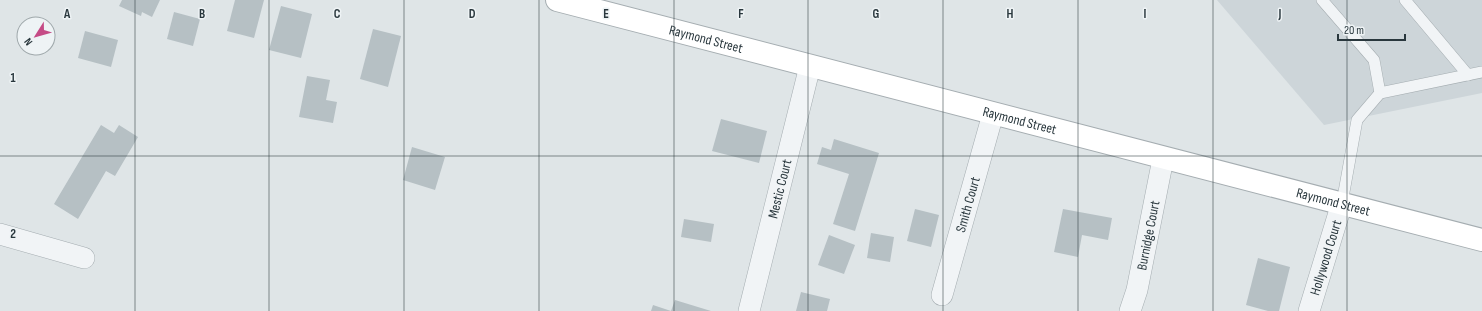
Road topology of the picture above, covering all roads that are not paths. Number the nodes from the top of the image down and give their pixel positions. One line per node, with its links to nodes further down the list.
1 (557, 0): 4 (street, Raymond Street)
2 (1322, 0): 7 (lane)
3 (1405, 0): 6 (lane)
4 (810, 66): 8 (street, Raymond Street); 15 (street, Mestic Court)
5 (1482, 72): 6 (lane)
6 (1468, 75): 7 (lane)
7 (1380, 93): 10 (lane)
8 (993, 114): 9 (street, Raymond Street); 14 (street, Smith Court)
9 (1163, 158): 10 (street, Raymond Street); 16 (street, Burnidge Court)
10 (1342, 203): 12 (street, Raymond Street); 17 (street, Hollywood Court)
11 (0, 234): 13 (street)
12 (1482, 240)
13 (84, 258)
14 (942, 295)
15 (748, 311)
16 (1130, 311)
17 (1309, 311)

